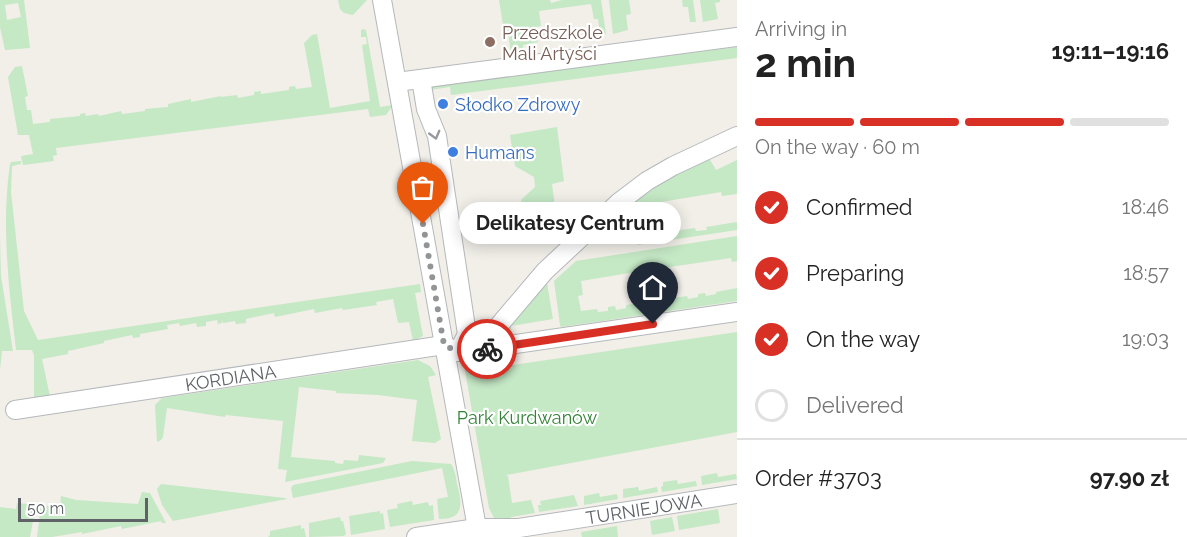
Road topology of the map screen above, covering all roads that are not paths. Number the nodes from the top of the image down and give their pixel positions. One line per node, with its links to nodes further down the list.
1 (382, 0): 4 (street)
2 (737, 36): 3 (street)
3 (422, 79): 4 (street); 8 (street, one-way to 8)
4 (397, 82): 8 (street)
5 (737, 136): 7 (street)
6 (737, 312): 7 (street)
7 (488, 348): 8 (street)
8 (451, 349): 9 (street, KORDIANA); 11 (street)
9 (15, 410)
10 (737, 494): 11 (street, TURNIEJOWA)
11 (477, 528): 12 (street)
12 (416, 537)

